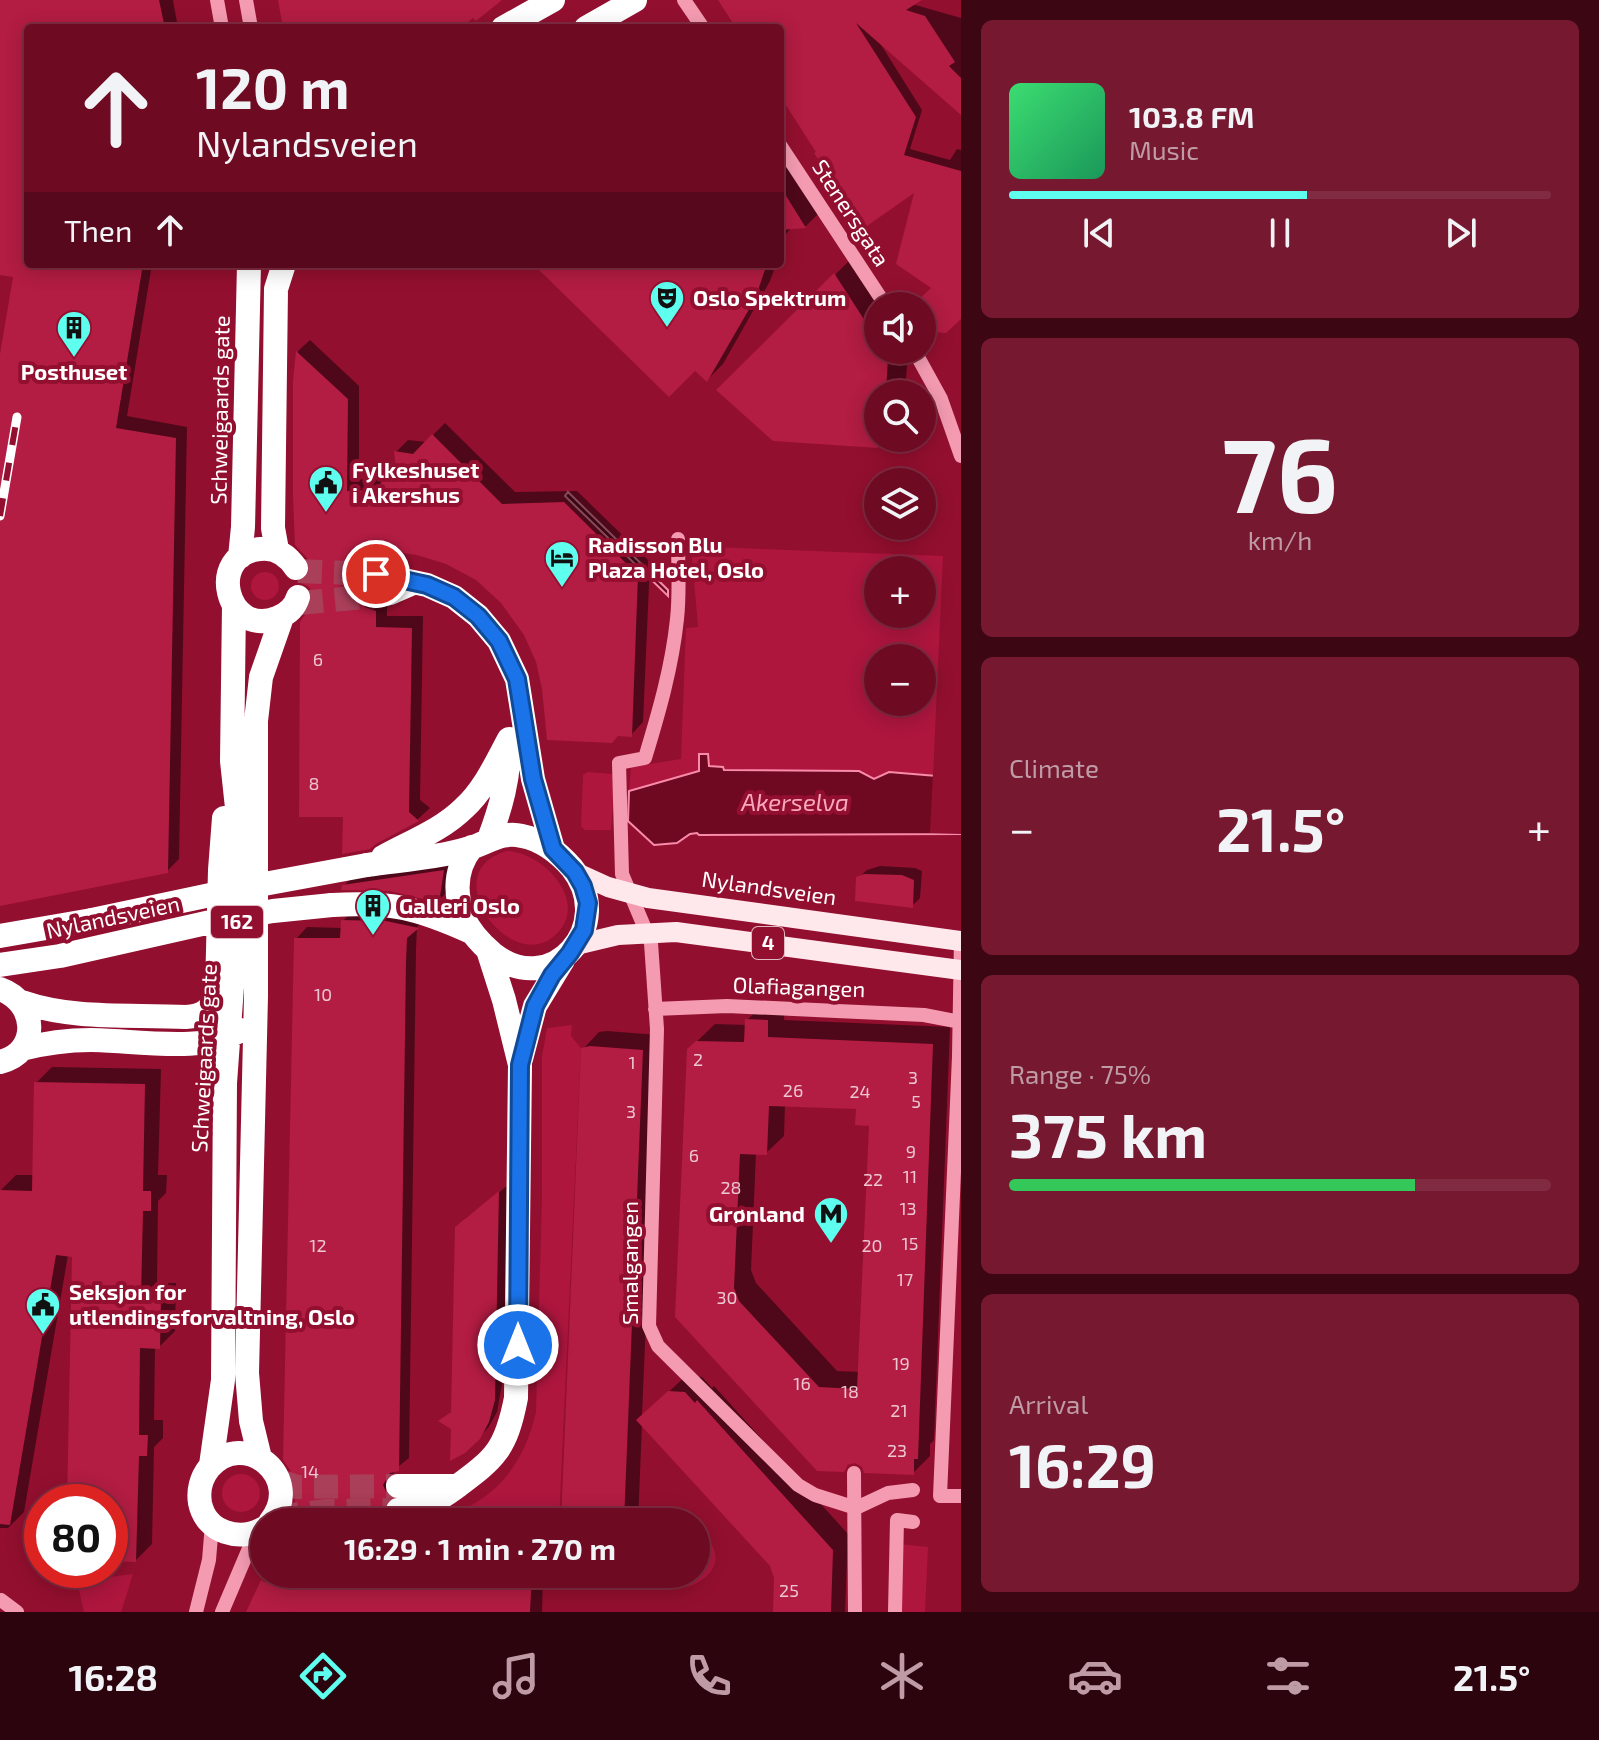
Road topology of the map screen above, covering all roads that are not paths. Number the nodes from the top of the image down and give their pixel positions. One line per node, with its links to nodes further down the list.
1 (217, 0): 6 (street)
2 (246, 0): 7 (street)
3 (553, 0): 8 (highway)
4 (635, 0): 9 (highway)
5 (684, 0): 10 (street)
6 (221, 24)
7 (250, 24)
8 (510, 24)
9 (593, 24)
10 (700, 24)
11 (784, 151): 14 (street, Stenersgata)
12 (249, 268): 19 (highway, Schweigaards gate / 162)
13 (283, 268): 18 (highway)
14 (877, 292)
15 (922, 364): 16 (street)
16 (961, 456)
17 (678, 539): 40 (street)
18 (277, 550): 19 (highway); 20 (highway)
19 (240, 557): 22 (highway, Schweigaards gate / 162)
20 (296, 568)
21 (376, 585): 23 (highway, 162)
22 (234, 605): 25 (highway, Schweigaards gate / 162); 38 (highway, 162)
23 (520, 691): 24 (highway, 162); 27 (highway, 162)
24 (509, 739): 26 (highway, 162); 28 (highway, 162)
25 (232, 761): 39 (highway, 162); 42 (highway, Schweigaards gate / 162)
26 (481, 843): 27 (highway, Nylandsveien / 162); 28 (highway, Nylandsveien / 162); 30 (highway, Nylandsveien / 162)
27 (553, 849): 29 (highway, Nylandsveien / 162)
28 (367, 865): 31 (highway, Nylandsveien / 162, bridge)
29 (575, 872): 32 (main road, Nylandsveien / 4, bridge); 34 (highway, Nylandsveien / 162)
30 (471, 932): 33 (highway, Nylandsveien / 162); 35 (highway, Nylandsveien / 162, bridge)
31 (0, 936)
32 (961, 940): 41 (street)
33 (488, 950): 34 (highway, Nylandsveien / 162); 46 (highway, 162)
34 (569, 952): 36 (main road, Nylandsveien / 4, bridge); 46 (highway, 162)
35 (0, 965)
36 (961, 970)
37 (0, 989): 39 (highway, 162)
38 (256, 996): 42 (highway, 162); 48 (highway, 162)
39 (22, 1002): 45 (highway)
40 (655, 1009): 41 (street, Olafiagangen); 55 (street, Smalgangen)
41 (960, 1022): 44 (street)
42 (229, 1036): 43 (highway); 47 (highway, Schweigaards gate / 162)
43 (205, 1044): 45 (highway); 47 (highway, 162)
44 (959, 1056): 52 (street)
45 (7, 1061)
46 (520, 1065): 53 (highway, 162)
47 (225, 1083): 49 (highway, Schweigaards gate / 162)
48 (255, 1456): 49 (highway); 54 (highway, 162)
49 (211, 1465): 57 (highway, 162)
50 (854, 1473): 55 (street)
51 (913, 1490): 55 (street)
52 (961, 1496)
53 (398, 1498)
54 (279, 1508)
55 (856, 1508): 64 (street)
56 (913, 1522): 65 (street)
57 (212, 1524): 58 (highway); 62 (street)
58 (250, 1531)
59 (250, 1555): 63 (street)
60 (1, 1600): 61 (street)
61 (17, 1612)
62 (196, 1612)
63 (222, 1612)
64 (855, 1612)
65 (895, 1612)

